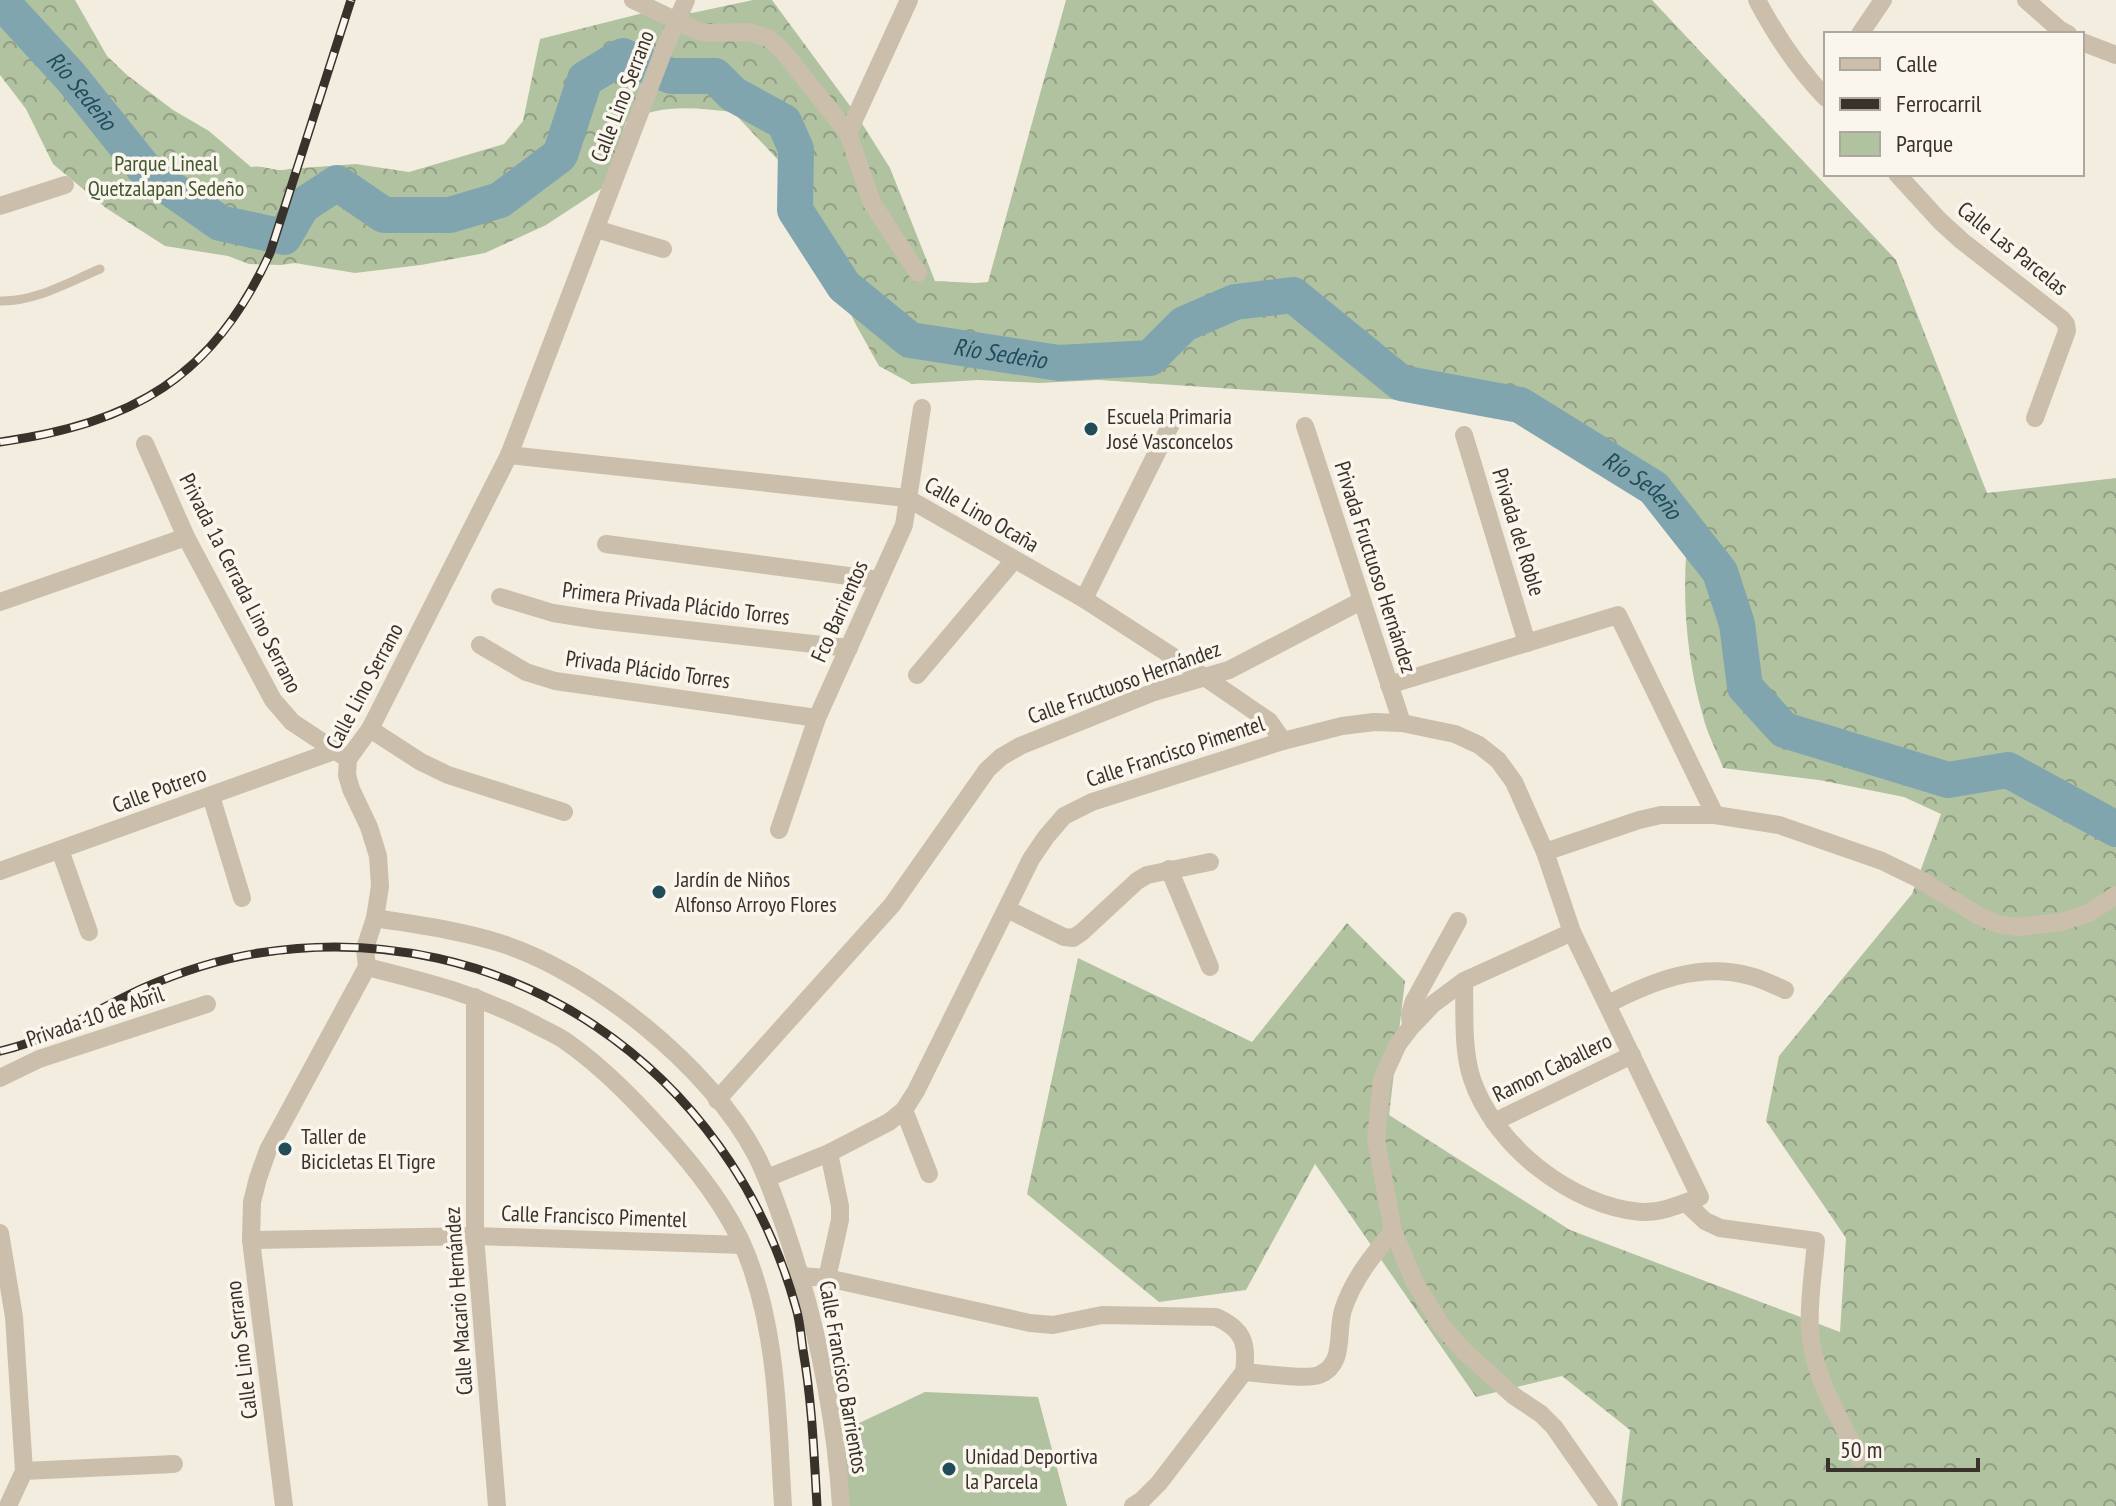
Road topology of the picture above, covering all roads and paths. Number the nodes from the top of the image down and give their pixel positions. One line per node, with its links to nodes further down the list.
1 (633, 0): 7 (street)
2 (686, 0): 7 (street, Calle Lino Serrano)
3 (909, 0): 13 (street)
4 (1757, 0): 12 (street)
5 (1883, 0): 8 (street)
6 (2026, 0): 9 (street)
7 (678, 21): 13 (street); 17 (street, Calle Lino Serrano)
8 (1861, 32)
9 (2064, 32)
10 (2084, 43): 11 (street)
11 (2116, 55)
12 (1824, 92)
13 (848, 133): 20 (street)
14 (1899, 176): 23 (street, Calle Las Parcelas)
15 (65, 185): 16 (street)
16 (0, 206)
17 (596, 229): 18 (street); 28 (street, Calle Lino Serrano)
18 (663, 249)
19 (100, 269): 21 (lane)
20 (918, 273)
21 (0, 301)
22 (922, 408): 29 (street, Fco Barrientos)
23 (2035, 418)
24 (1173, 420): 35 (street)
25 (1305, 426): 36 (street, Privada Fructuoso Hernández)
26 (1464, 435): 38 (street, Privada del Roble)
27 (145, 444): 30 (street, Privada 1a Cerrada Lino Serrano)
28 (509, 455): 29 (street, Calle Lino Ocaña); 46 (street, Calle Lino Serrano)
29 (907, 498): 32 (street, Calle Lino Ocaña); 33 (street, Fco Barrientos)
30 (186, 537): 37 (street); 48 (street, Privada 1a Cerrada Lino Serrano)
31 (606, 544): 33 (street)
32 (1014, 560): 35 (street, Calle Lino Ocaña); 41 (street)
33 (879, 580): 40 (street, Fco Barrientos)
34 (500, 597): 40 (street, Primera Privada Plácido Torres)
35 (1084, 599): 42 (street, Calle Lino Ocaña)
36 (1361, 601): 42 (street, Calle Fructuoso Hernández); 43 (street, Privada Fructuoso Hernández)
37 (0, 602)
38 (1527, 643): 43 (street); 51 (street)
39 (480, 645): 44 (street, Privada Plácido Torres)
40 (849, 648): 44 (street, Fco Barrientos)
41 (917, 675)
42 (1206, 678): 47 (street, Calle Lino Ocaña); 75 (street, Calle Fructuoso Hernández)
43 (1389, 685): 45 (street, Privada Fructuoso Hernández)
44 (817, 718): 52 (street, Fco Barrientos)
45 (1402, 723): 47 (street, Calle Francisco Pimentel); 54 (street, Calle Francisco Pimentel)
46 (370, 729): 48 (street, Calle Lino Serrano); 50 (street)
47 (1283, 741): 60 (street, Calle Francisco Pimentel)
48 (341, 755): 49 (street, Calle Potrero); 61 (street, Calle Lino Serrano)
49 (211, 796): 53 (street, Calle Potrero); 59 (street)
50 (564, 812)
51 (1715, 815): 54 (street); 58 (street)
52 (779, 830)
53 (60, 850): 57 (street, Calle Potrero); 63 (street)
54 (1545, 852): 64 (street, Calle Francisco Pimentel)
55 (1210, 862): 56 (street)
56 (1169, 869): 60 (street); 66 (street)
57 (0, 871)
58 (2116, 895)
59 (242, 898)
60 (1007, 909): 76 (street, Calle Francisco Pimentel)
61 (375, 918): 65 (street, Calle Lino Serrano); 75 (street, Calle Francisco Barrientos)
62 (1458, 921): 72 (street)
63 (89, 932)
64 (1572, 932): 67 (street); 71 (street, Calle Francisco Pimentel)
65 (367, 967): 69 (street); 85 (street, Calle Lino Serrano)
66 (1210, 967)
67 (1464, 981): 72 (street); 77 (street)
68 (1785, 990): 71 (street)
69 (475, 997): 84 (street, Calle Macario Hernández); 86 (street)
70 (207, 1004): 74 (street, Privada 10 de Abril)
71 (1608, 1004): 73 (street, Calle Francisco Pimentel)
72 (1411, 1027): 82 (street)
73 (1632, 1055): 77 (street, Ramon Caballero); 81 (street, Calle Francisco Pimentel)
74 (0, 1078)
75 (717, 1100): 80 (street, Calle Francisco Barrientos)
76 (904, 1110): 78 (street, Calle Francisco Pimentel); 79 (street)
77 (1494, 1122): 81 (street)
78 (829, 1153): 80 (street, Calle Francisco Pimentel); 88 (street)
79 (929, 1174)
80 (767, 1178): 87 (street, Calle Francisco Barrientos)
81 (1686, 1203): 90 (street)
82 (1393, 1231): 89 (street); 99 (street)
83 (0, 1233): 92 (street)
84 (475, 1236): 85 (street, Calle Francisco Pimentel); 86 (street, Calle Francisco Pimentel); 95 (street, Calle Macario Hernández)
85 (251, 1240): 94 (street, Calle Lino Serrano)
86 (742, 1245): 96 (street)
87 (801, 1276): 88 (street); 97 (street, Calle Francisco Barrientos)
88 (827, 1278): 89 (street)
89 (1244, 1372): 98 (street)
90 (1859, 1458)
91 (174, 1464): 92 (street)
92 (24, 1471): 93 (street)
93 (8, 1506)
94 (284, 1506)
95 (497, 1506)
96 (783, 1506)
97 (841, 1506)
98 (1133, 1506)
99 (1609, 1506)

